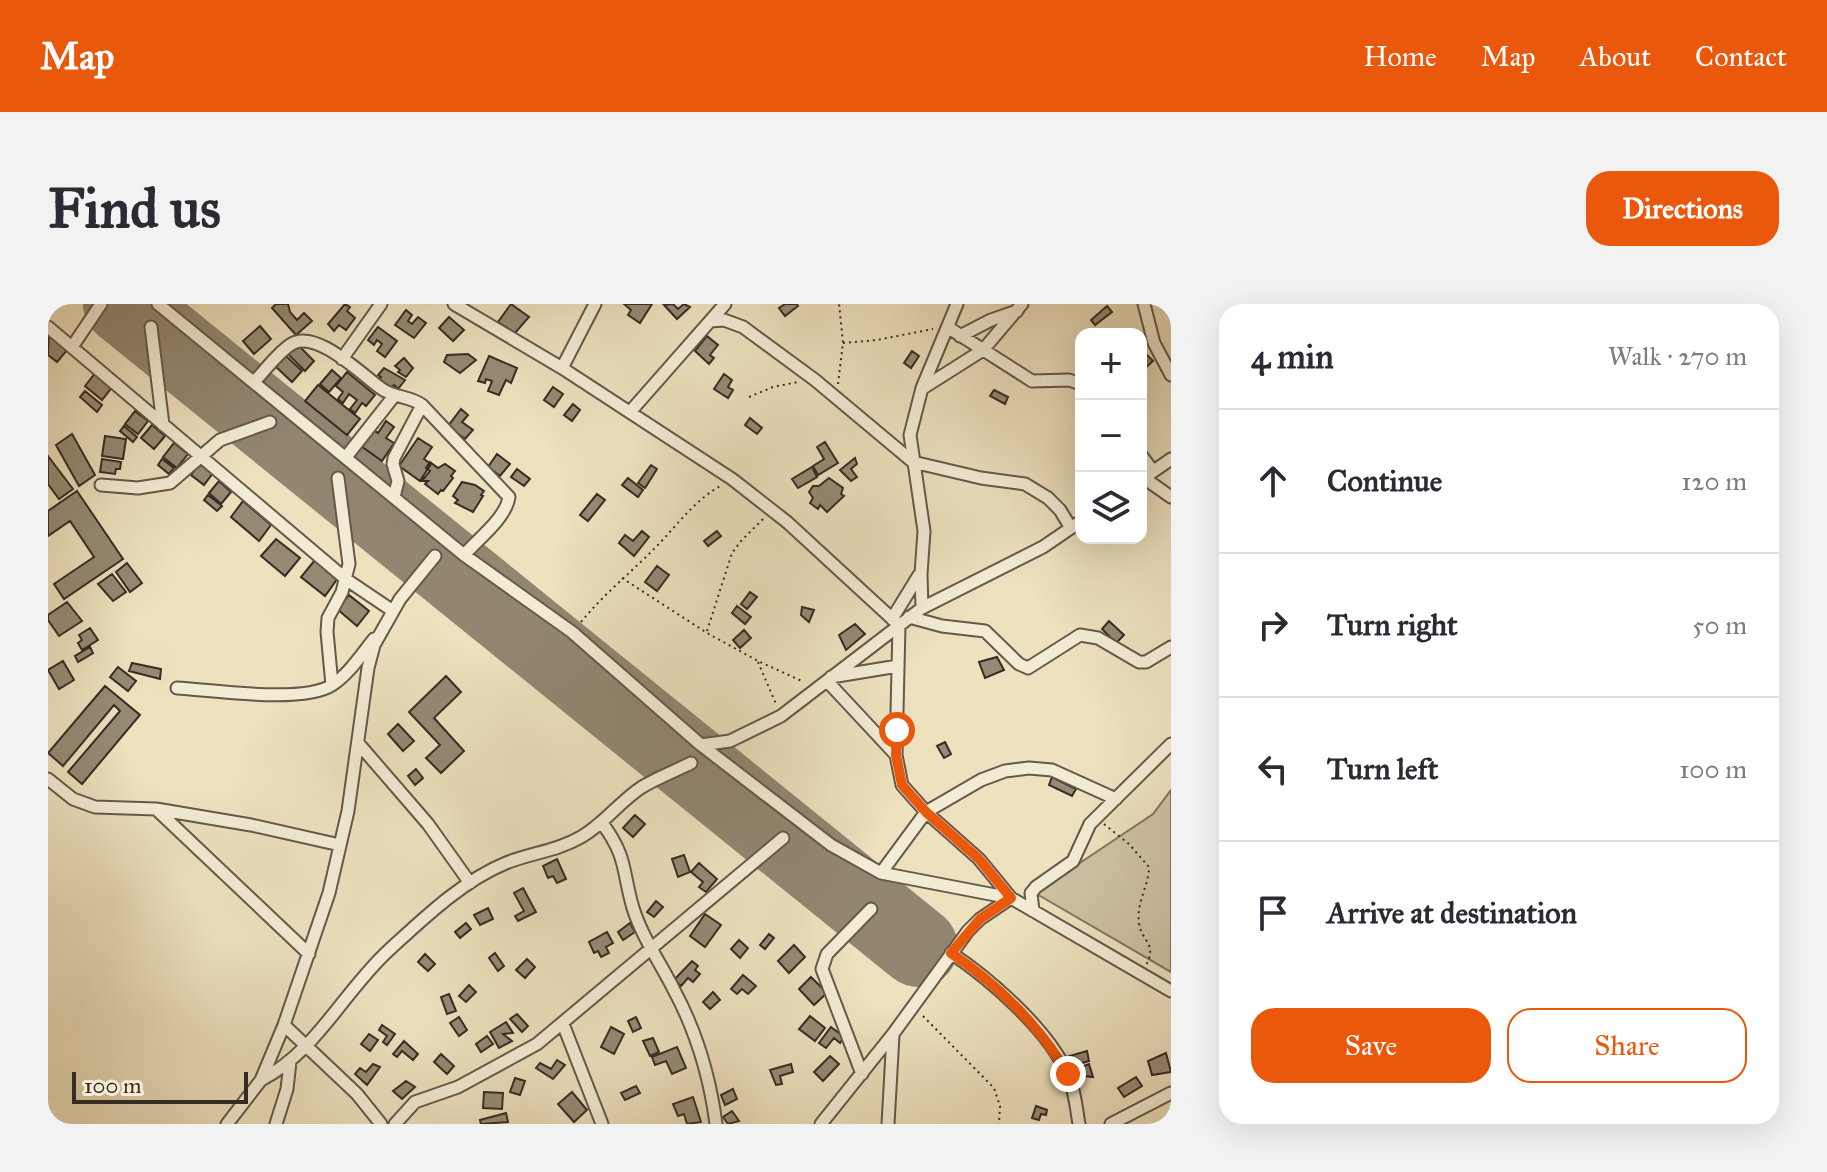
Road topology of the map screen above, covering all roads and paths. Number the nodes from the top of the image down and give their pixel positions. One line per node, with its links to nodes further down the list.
1 (101, 304): 17 (street)
2 (158, 304): 23 (street)
3 (381, 304): 19 (street)
4 (595, 304): 20 (street)
5 (725, 304): 11 (street)
6 (839, 304): 16 (path)
7 (957, 304): 14 (street)
8 (1144, 304): 21 (street)
9 (459, 305): 20 (street)
10 (1020, 308): 15 (street); 18 (street)
11 (710, 321): 22 (street); 30 (street)
12 (48, 327): 17 (street)
13 (151, 327): 32 (street)
14 (949, 328): 15 (street); 16 (path); 25 (street)
15 (960, 336): 18 (street)
16 (843, 343): 28 (path)
17 (72, 347): 32 (street)
18 (983, 350): 24 (street); 25 (street)
19 (342, 359): 23 (street); 26 (street)
20 (562, 368): 30 (street)
21 (1171, 375)
22 (815, 380): 27 (path); 28 (street)
23 (255, 381): 34 (street)
24 (1075, 382)
25 (922, 388): 36 (street)
26 (394, 396): 29 (street); 34 (street)
27 (749, 397)
28 (836, 397): 36 (street)
29 (422, 405): 42 (street); 47 (street)
30 (630, 412): 40 (street)
31 (270, 422): 33 (street)
32 (163, 425): 33 (street)
33 (199, 457): 41 (street); 51 (street)
34 (346, 457): 42 (street)
35 (1171, 459): 37 (street)
36 (913, 462): 45 (street); 49 (street)
37 (1147, 476)
38 (338, 478): 51 (street)
39 (1147, 478): 43 (street)
40 (732, 479): 44 (street); 50 (path)
41 (101, 485)
42 (394, 497): 47 (street)
43 (1171, 497)
44 (772, 510): 55 (street); 58 (path)
45 (1075, 524)
46 (1075, 526): 52 (street)
47 (464, 555): 57 (street)
48 (435, 556): 53 (street)
49 (921, 574): 52 (street); 55 (street)
50 (622, 578): 57 (path); 58 (path)
51 (347, 580): 53 (street); 63 (street)
52 (922, 608): 54 (street)
53 (393, 611): 56 (street)
54 (909, 617): 55 (street); 59 (street)
55 (895, 622): 61 (street); 62 (street)
56 (382, 629): 63 (street); 66 (street)
57 (572, 632): 68 (street)
58 (707, 633): 60 (path)
59 (1171, 647)
60 (758, 661): 62 (path); 65 (path)
61 (898, 666): 62 (street); 69 (street)
62 (825, 682): 65 (street); 69 (street)
63 (332, 685): 64 (street)
64 (177, 688)
65 (781, 716): 68 (street)
66 (358, 743): 78 (street); 80 (street)
67 (1171, 744): 72 (street)
68 (701, 745): 79 (street)
69 (896, 755): 74 (street)
70 (691, 763): 76 (street)
71 (48, 779): 73 (street)
72 (1116, 799): 74 (street); 75 (street)
73 (156, 809): 78 (street); 87 (street)
74 (926, 812): 79 (street); 82 (street)
75 (1096, 817): 81 (street); 88 (path)
76 (602, 823): 80 (street); 85 (street)
77 (783, 838): 85 (street)
78 (340, 845): 87 (street)
79 (881, 873): 82 (street)
80 (470, 883): 96 (street)
81 (1031, 893): 82 (street); 84 (street)
82 (1015, 900): 84 (street); 86 (street)
83 (871, 909): 98 (street)
84 (1033, 911): 88 (street)
85 (652, 947): 93 (street); 106 (street)
86 (951, 953): 92 (street); 110 (street)
87 (309, 954): 94 (street)
88 (1140, 972): 89 (street)
89 (1159, 984): 90 (street); 91 (street)
90 (1171, 991)
91 (1171, 1001)
92 (913, 1006): 95 (street); 109 (path)
93 (563, 1024): 104 (street); 105 (street)
94 (284, 1025): 96 (street); 99 (street)
95 (893, 1034): 98 (street); 108 (street)
96 (305, 1046): 97 (street); 103 (street)
97 (290, 1062): 99 (street); 102 (street)
98 (862, 1074): 107 (street)
99 (261, 1080): 101 (street)
100 (1171, 1093): 111 (street)
101 (227, 1124)
102 (276, 1124)
103 (381, 1124)
104 (395, 1124)
105 (602, 1124)
106 (716, 1124)
107 (821, 1124)
108 (888, 1124)
109 (999, 1124)
110 (1079, 1124)
111 (1111, 1124)

